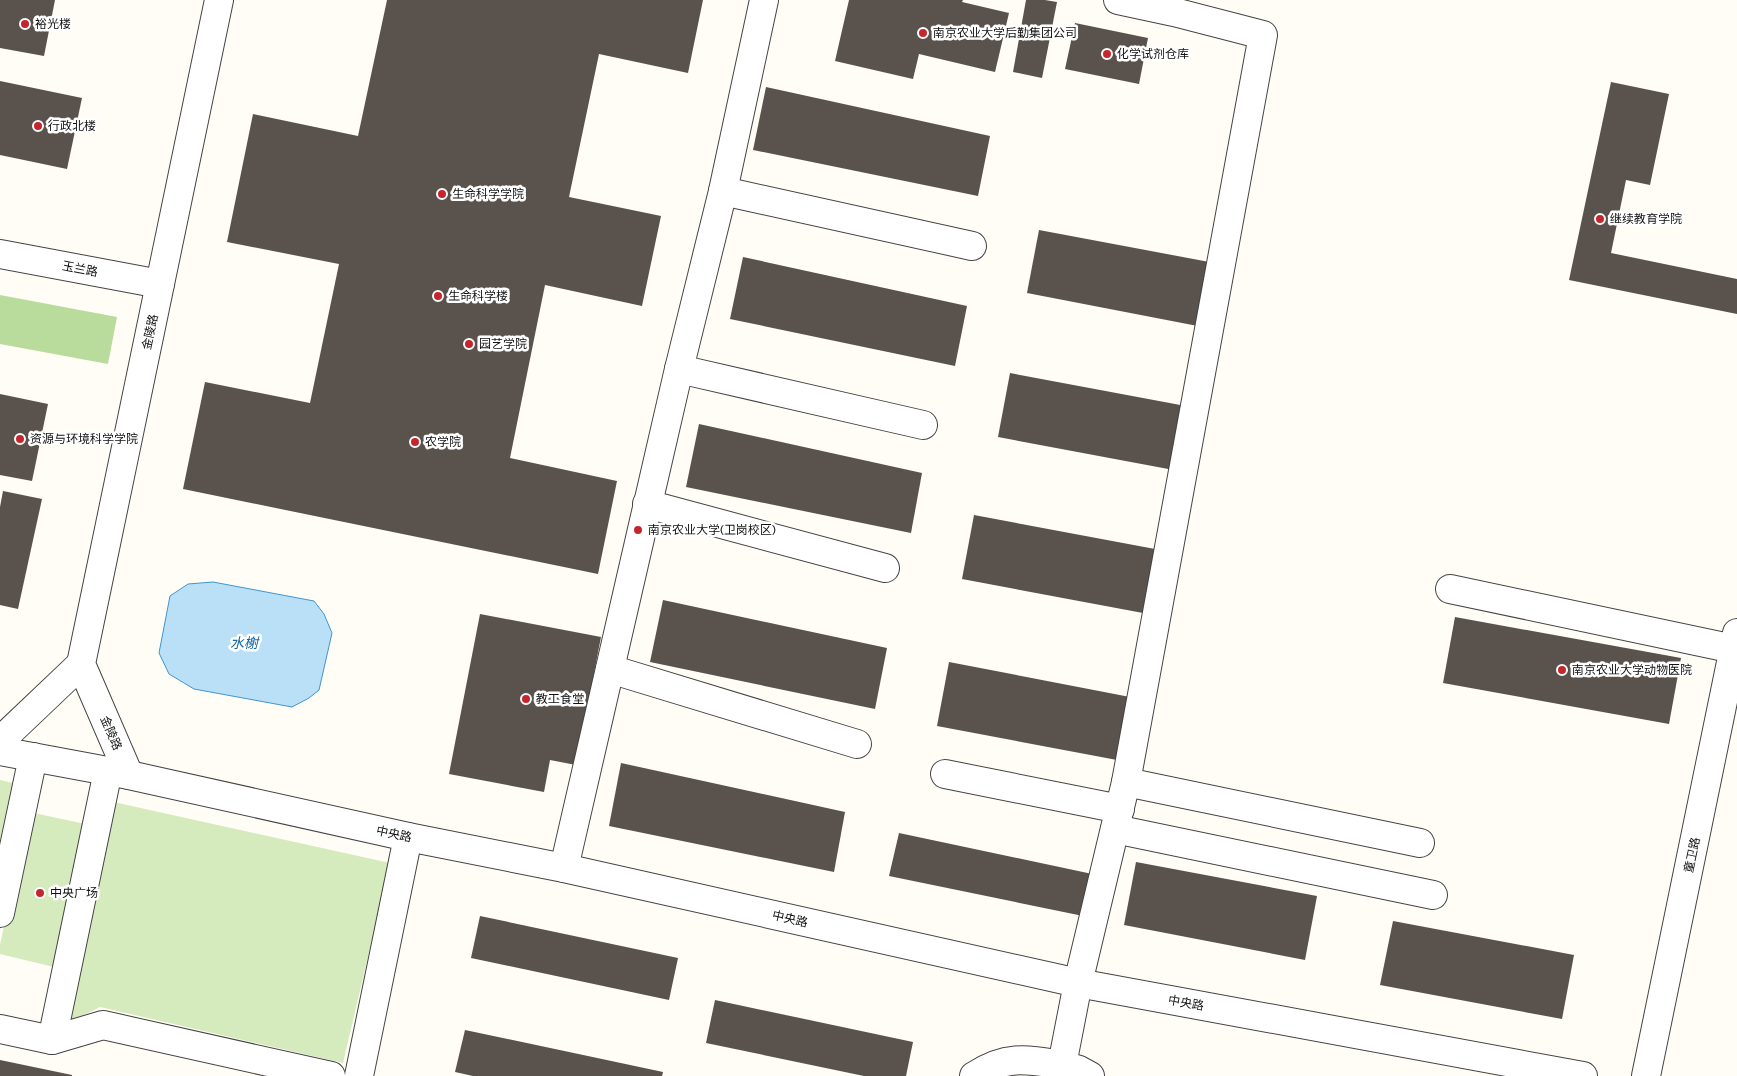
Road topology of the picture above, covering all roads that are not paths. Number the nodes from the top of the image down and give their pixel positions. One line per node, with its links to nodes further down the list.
1 (220, 0): 8 (street, 金陵路)
2 (764, 0): 5 (street)
3 (1118, 0): 4 (street)
4 (1176, 6): 23 (street)
5 (723, 191): 6 (street); 9 (street)
6 (972, 246)
7 (0, 254): 8 (street, 玉兰路)
8 (160, 284): 15 (street, 金陵路)
9 (679, 368): 10 (street); 11 (street)
10 (923, 425)
11 (647, 504): 12 (street); 16 (street)
12 (885, 568)
13 (1450, 589): 14 (street)
14 (1735, 641): 39 (street, 童卫路)
15 (81, 664): 17 (street); 21 (street, 金陵路)
16 (610, 669): 18 (street); 27 (street)
17 (0, 741)
18 (857, 744)
19 (0, 750): 20 (street, 中央路)
20 (33, 757): 21 (street, 中央路); 29 (street)
21 (118, 773): 25 (street, 中央路); 32 (street)
22 (945, 774): 24 (street)
23 (1126, 782): 24 (street); 26 (street)
24 (1118, 819): 28 (street); 30 (street)
25 (408, 837): 27 (street, 中央路); 35 (street)
26 (1420, 843)
27 (564, 868): 30 (street, 中央路)
28 (1433, 895)
29 (0, 913)
30 (1078, 983): 33 (street); 38 (street, 中央路)
31 (0, 1029): 32 (street)
32 (52, 1040): 34 (street)
33 (1062, 1065): 36 (street); 37 (street)
34 (331, 1076)
35 (359, 1076)
36 (974, 1076)
37 (1090, 1076)
38 (1583, 1076)
39 (1646, 1076)

